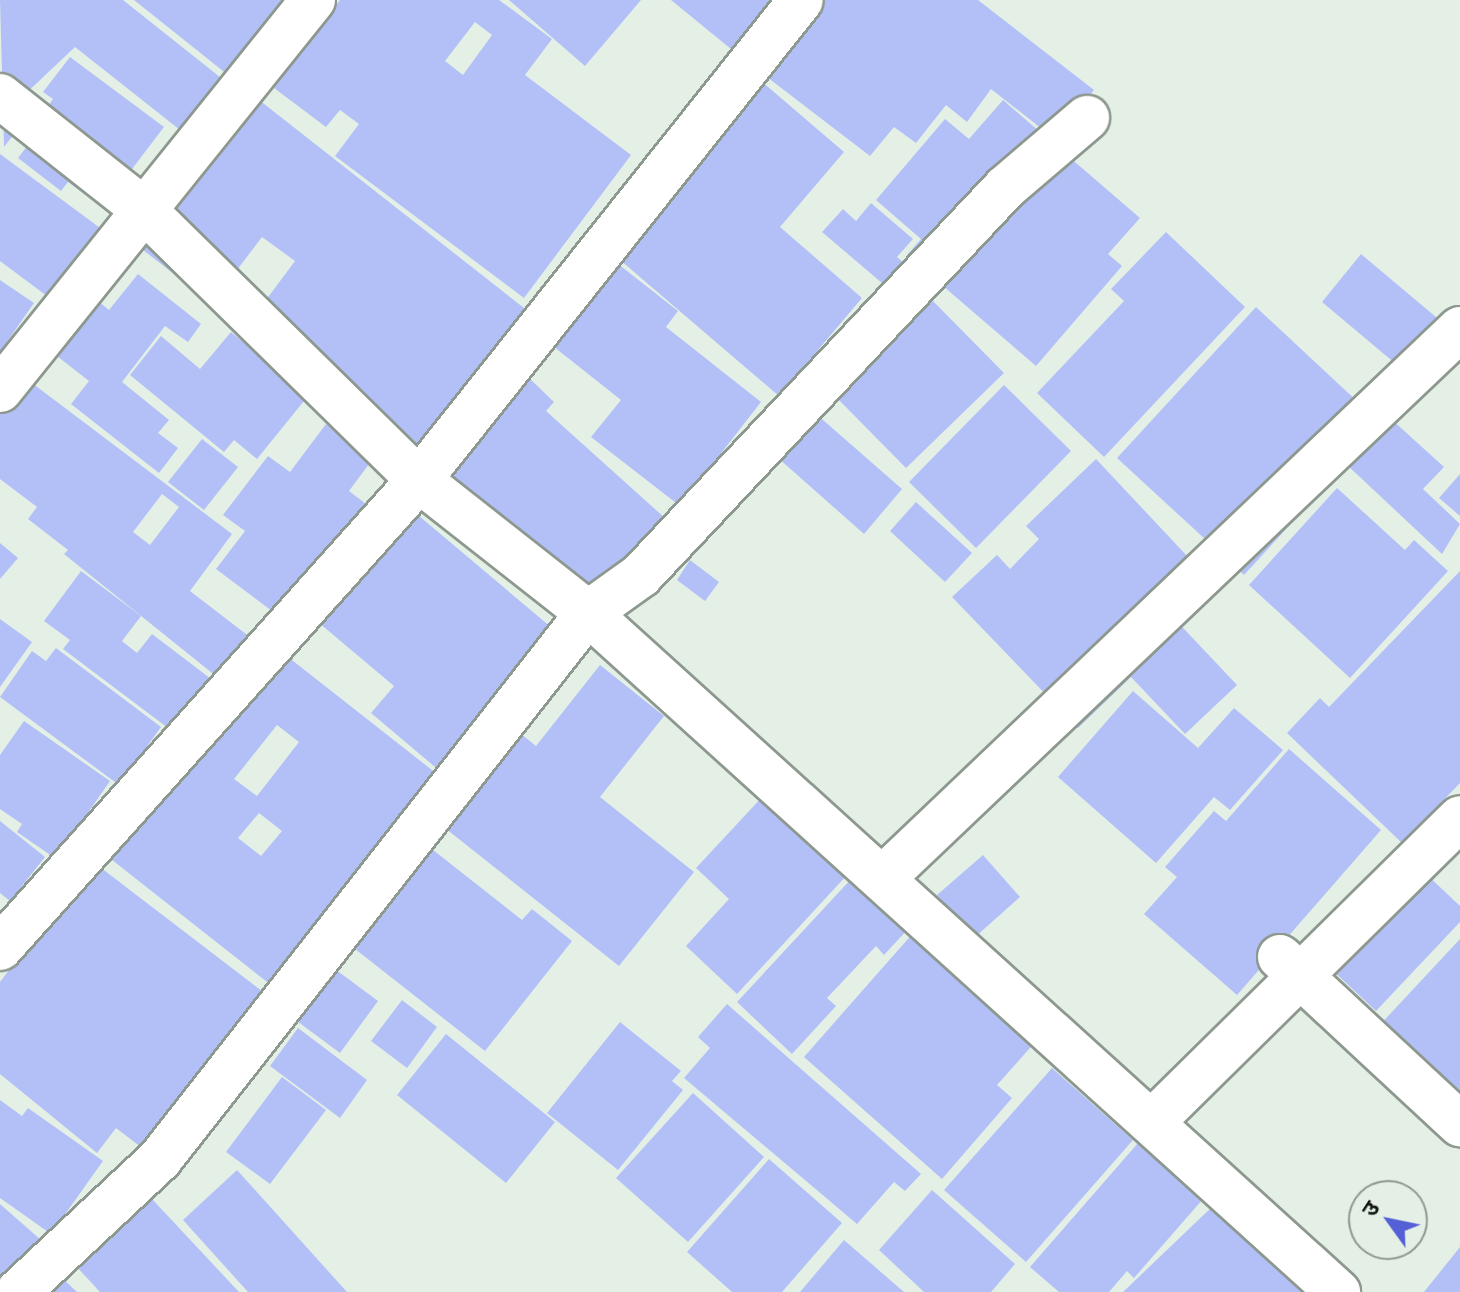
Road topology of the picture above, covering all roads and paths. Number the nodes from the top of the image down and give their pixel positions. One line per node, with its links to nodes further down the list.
1 (313, 0): 5 (street)
2 (801, 0): 8 (street)
3 (0, 96): 5 (street)
4 (1087, 118): 9 (street)
5 (143, 209): 7 (street); 8 (street)
6 (1460, 329): 11 (street)
7 (0, 390)
8 (419, 480): 9 (street); 12 (street)
9 (588, 613): 11 (street); 16 (street)
10 (1460, 818): 13 (street)
11 (884, 877): 14 (street)
12 (0, 948)
13 (1288, 965): 14 (street); 15 (street)
14 (1153, 1121): 17 (street)
15 (1460, 1124)
16 (18, 1292)
17 (1338, 1292)

